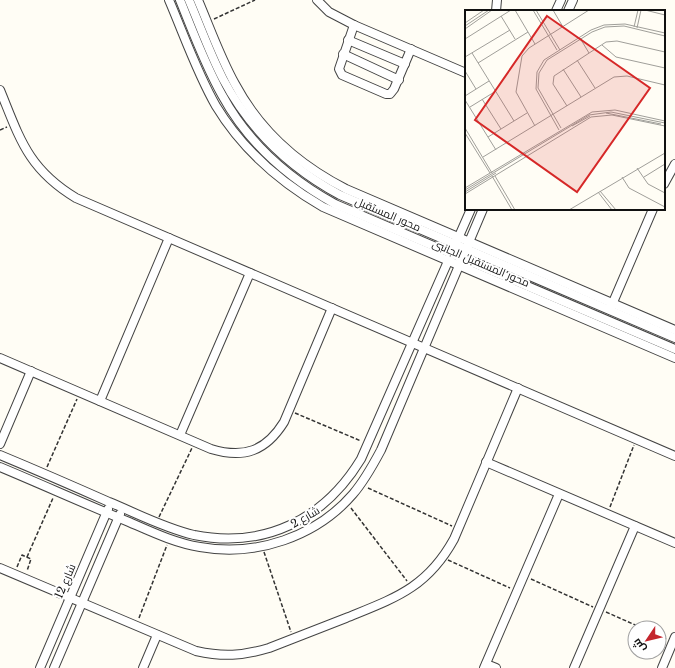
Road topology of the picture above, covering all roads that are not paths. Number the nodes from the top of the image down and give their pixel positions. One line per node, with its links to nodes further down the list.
1 (169, 0): 28 (street, محور المستقبل الجانبى)
2 (180, 0): 28 (street, محور المستقبل)
3 (189, 0): 26 (street, محور المستقبل)
4 (198, 0): 26 (street, محور المستقبل الجانبى)
5 (317, 0): 12 (street)
6 (497, 0): 9 (street)
7 (561, 0): 10 (street)
8 (573, 0): 11 (street)
9 (496, 10)
10 (556, 10)
11 (568, 10)
12 (354, 24): 13 (street); 14 (street)
13 (348, 40): 15 (street); 16 (street)
14 (411, 49): 16 (street); 17 (street)
15 (343, 54): 18 (street); 18 (street)
16 (405, 64): 18 (street)
17 (465, 73)
18 (399, 80)
19 (0, 90): 25 (street)
20 (675, 164): 21 (street)
21 (665, 182)
22 (471, 210): 26 (street, شارع 2)
23 (483, 210): 27 (street, شارع 2)
24 (653, 210): 31 (street)
25 (169, 238): 30 (street); 42 (street)
26 (458, 241): 27 (street, محور المستقبل الجانبى); 28 (street, شارع 2)
27 (468, 245): 29 (street, شارع 2); 31 (street, محور المستقبل الجانبى)
28 (450, 257): 29 (street, محور المستقبل); 35 (street, شارع 2)
29 (461, 262): 36 (street, شارع 2); 37 (street, محور المستقبل); 39 (street, محور المستقبل الجانبى)
30 (250, 273): 32 (street); 43 (street)
31 (611, 307): 33 (street, محور المستقبل الجانبى); 34 (street)
32 (332, 308): 35 (street); 43 (street)
33 (675, 330)
34 (675, 338)
35 (413, 342): 36 (street); 51 (street, شارع 2)
36 (424, 347): 41 (street); 53 (street, شارع 2)
37 (675, 349)
38 (0, 358): 40 (street)
39 (675, 358)
40 (32, 371): 42 (street); 44 (street)
41 (518, 388): 46 (street); 47 (street)
42 (100, 401): 43 (street)
43 (180, 435)
44 (0, 444)
45 (0, 455): 50 (street, شارع 2)
46 (675, 456)
47 (486, 462): 49 (street); 59 (street)
48 (0, 467): 52 (street, شارع 2)
49 (559, 494): 54 (street); 61 (street)
50 (110, 502): 51 (street, شارع 2); 52 (street, شارع 12)
51 (123, 508): 53 (street)
52 (106, 513): 53 (street, شارع 2); 57 (street, شارع 12)
53 (118, 518): 58 (street)
54 (635, 526): 55 (street); 66 (street)
55 (675, 543)
56 (0, 568): 57 (street)
57 (70, 598): 58 (street); 62 (street, شارع 12)
58 (82, 603): 59 (street); 63 (street)
59 (157, 635): 64 (street)
60 (675, 637): 67 (street)
61 (485, 666): 65 (street)
62 (40, 668)
63 (54, 668)
64 (143, 668)
65 (496, 668)
66 (574, 668)
67 (662, 668)

